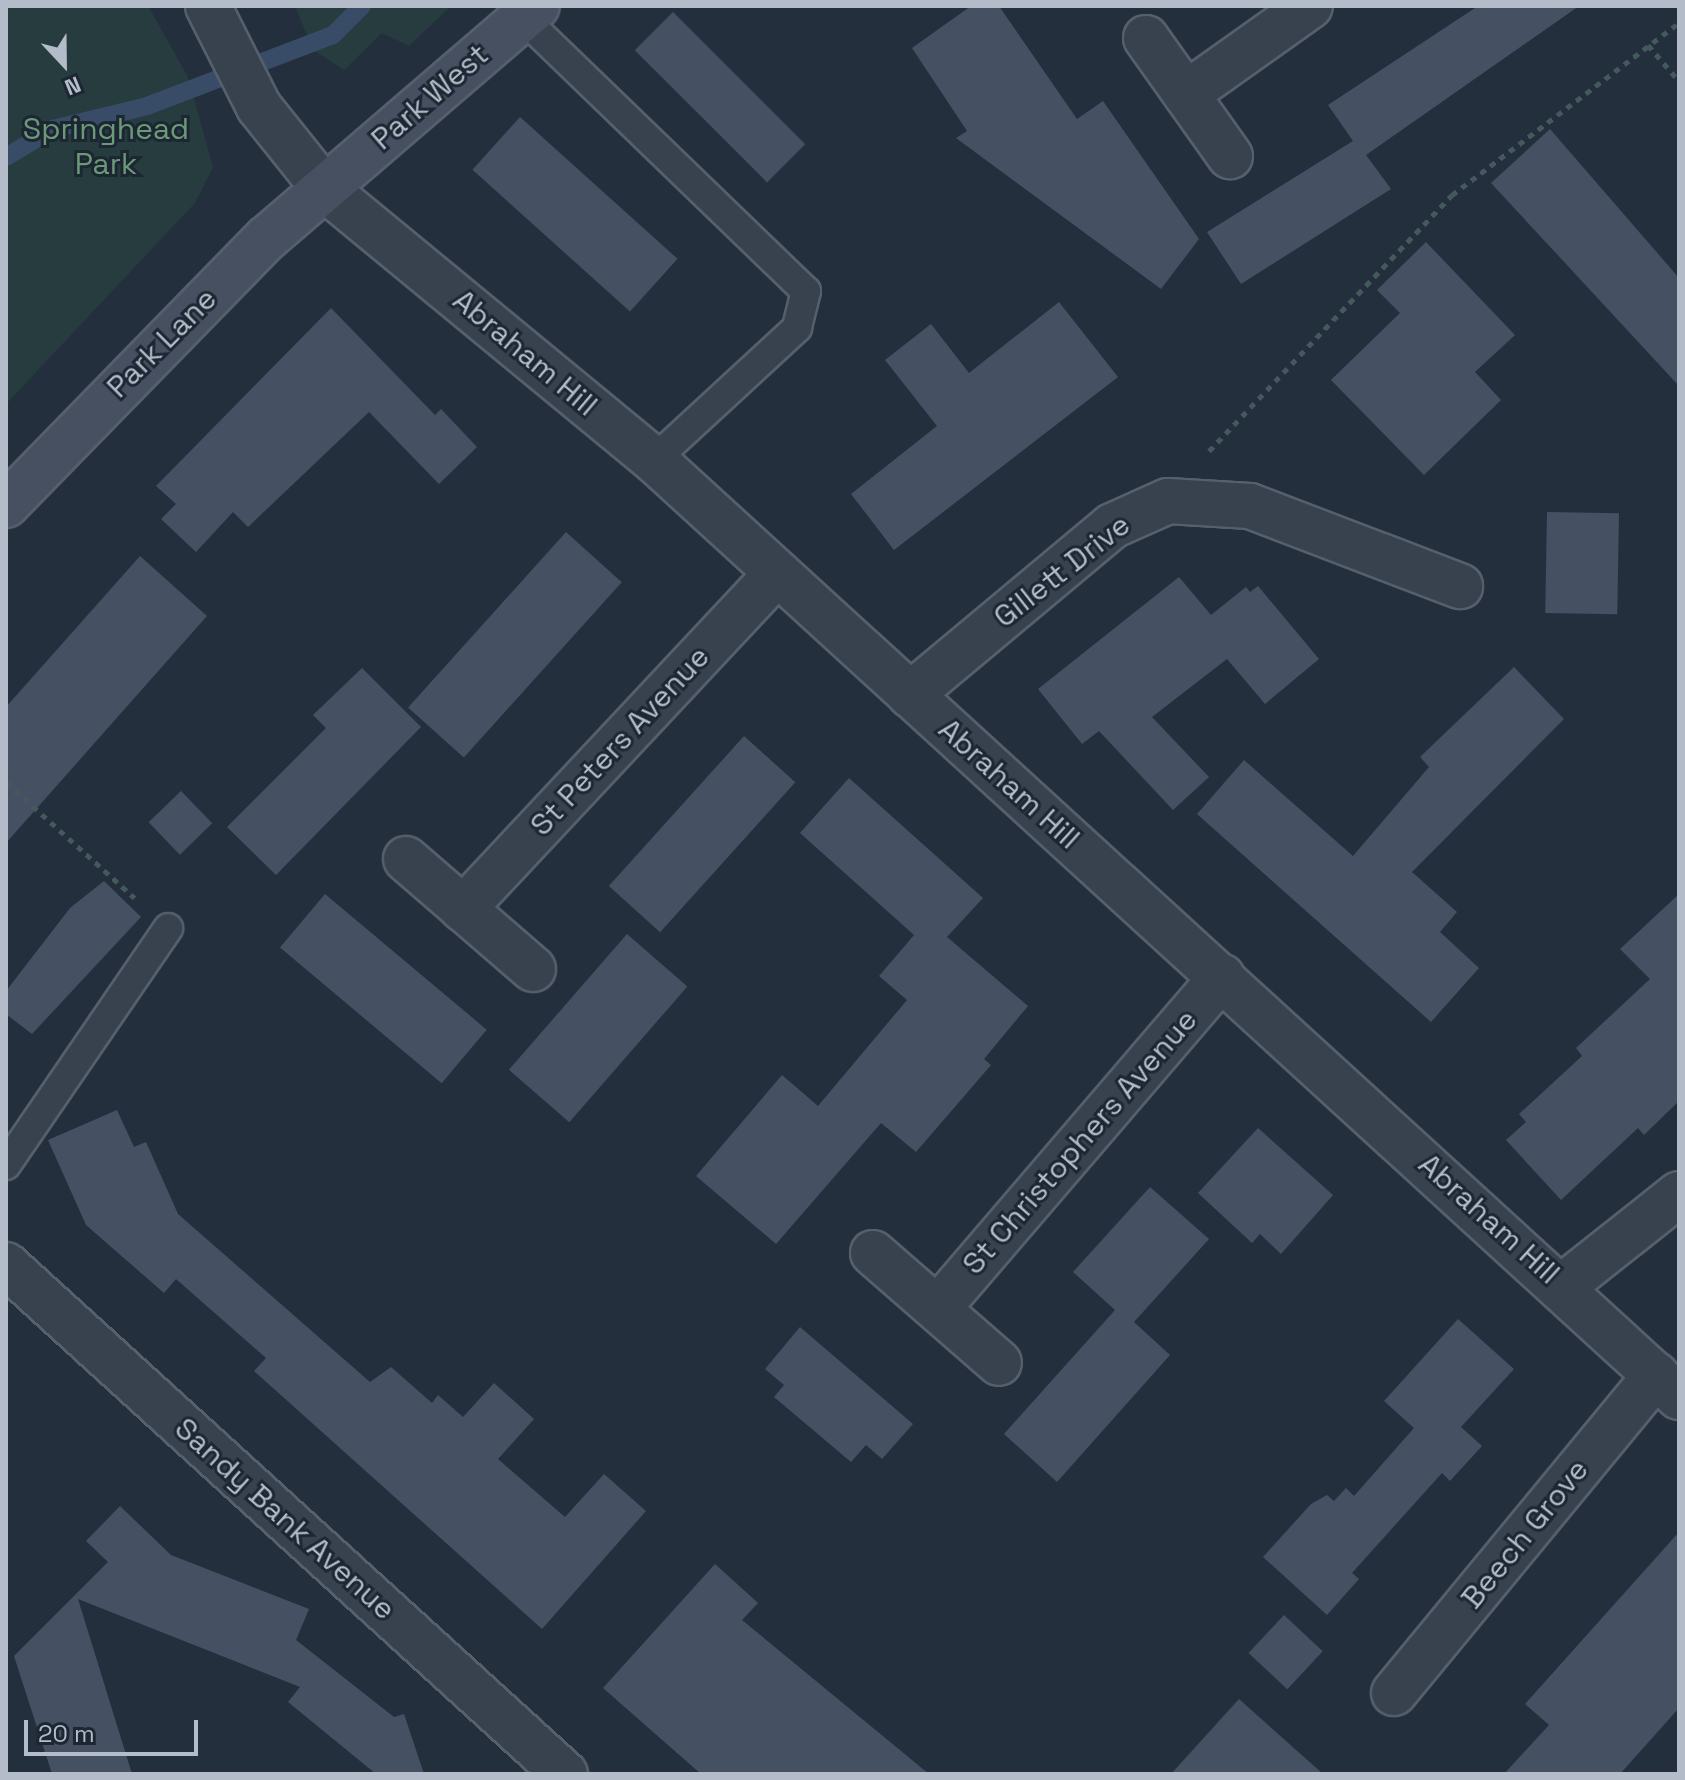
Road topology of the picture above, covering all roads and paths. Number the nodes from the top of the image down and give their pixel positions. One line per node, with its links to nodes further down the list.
1 (1310, 6): 8 (street)
2 (212, 12): 10 (street, Abraham Hill)
3 (530, 12): 10 (street, Park West); 11 (lane)
4 (1679, 23): 6 (path)
5 (1146, 38): 8 (street)
6 (1648, 45): 7 (path); 12 (path)
7 (1679, 81)
8 (1186, 94): 9 (street)
9 (1230, 156)
10 (324, 188): 11 (street, Abraham Hill); 13 (street, Park Lane)
11 (654, 460): 14 (street, Abraham Hill)
12 (1168, 501): 15 (street, Gillett Drive); 16 (street, Gillett Drive)
13 (6, 505)
14 (777, 573): 16 (street, Abraham Hill); 19 (street, St Peters Avenue)
15 (1460, 586)
16 (910, 695): 22 (street, Abraham Hill)
17 (6, 782): 20 (path)
18 (406, 859): 19 (street)
19 (463, 909): 21 (street)
20 (168, 928): 23 (lane)
21 (533, 969)
22 (1222, 977): 27 (street, Abraham Hill); 28 (street, St Christophers Avenue)
23 (6, 1165)
24 (1679, 1194): 27 (street)
25 (873, 1253): 28 (street)
26 (6, 1265): 32 (street, Sandy Bank Avenue)
27 (1563, 1286): 30 (street, Abraham Hill)
28 (939, 1307): 29 (street)
29 (999, 1363)
30 (1667, 1386): 31 (street, Beech Grove)
31 (1394, 1693)
32 (565, 1774)

